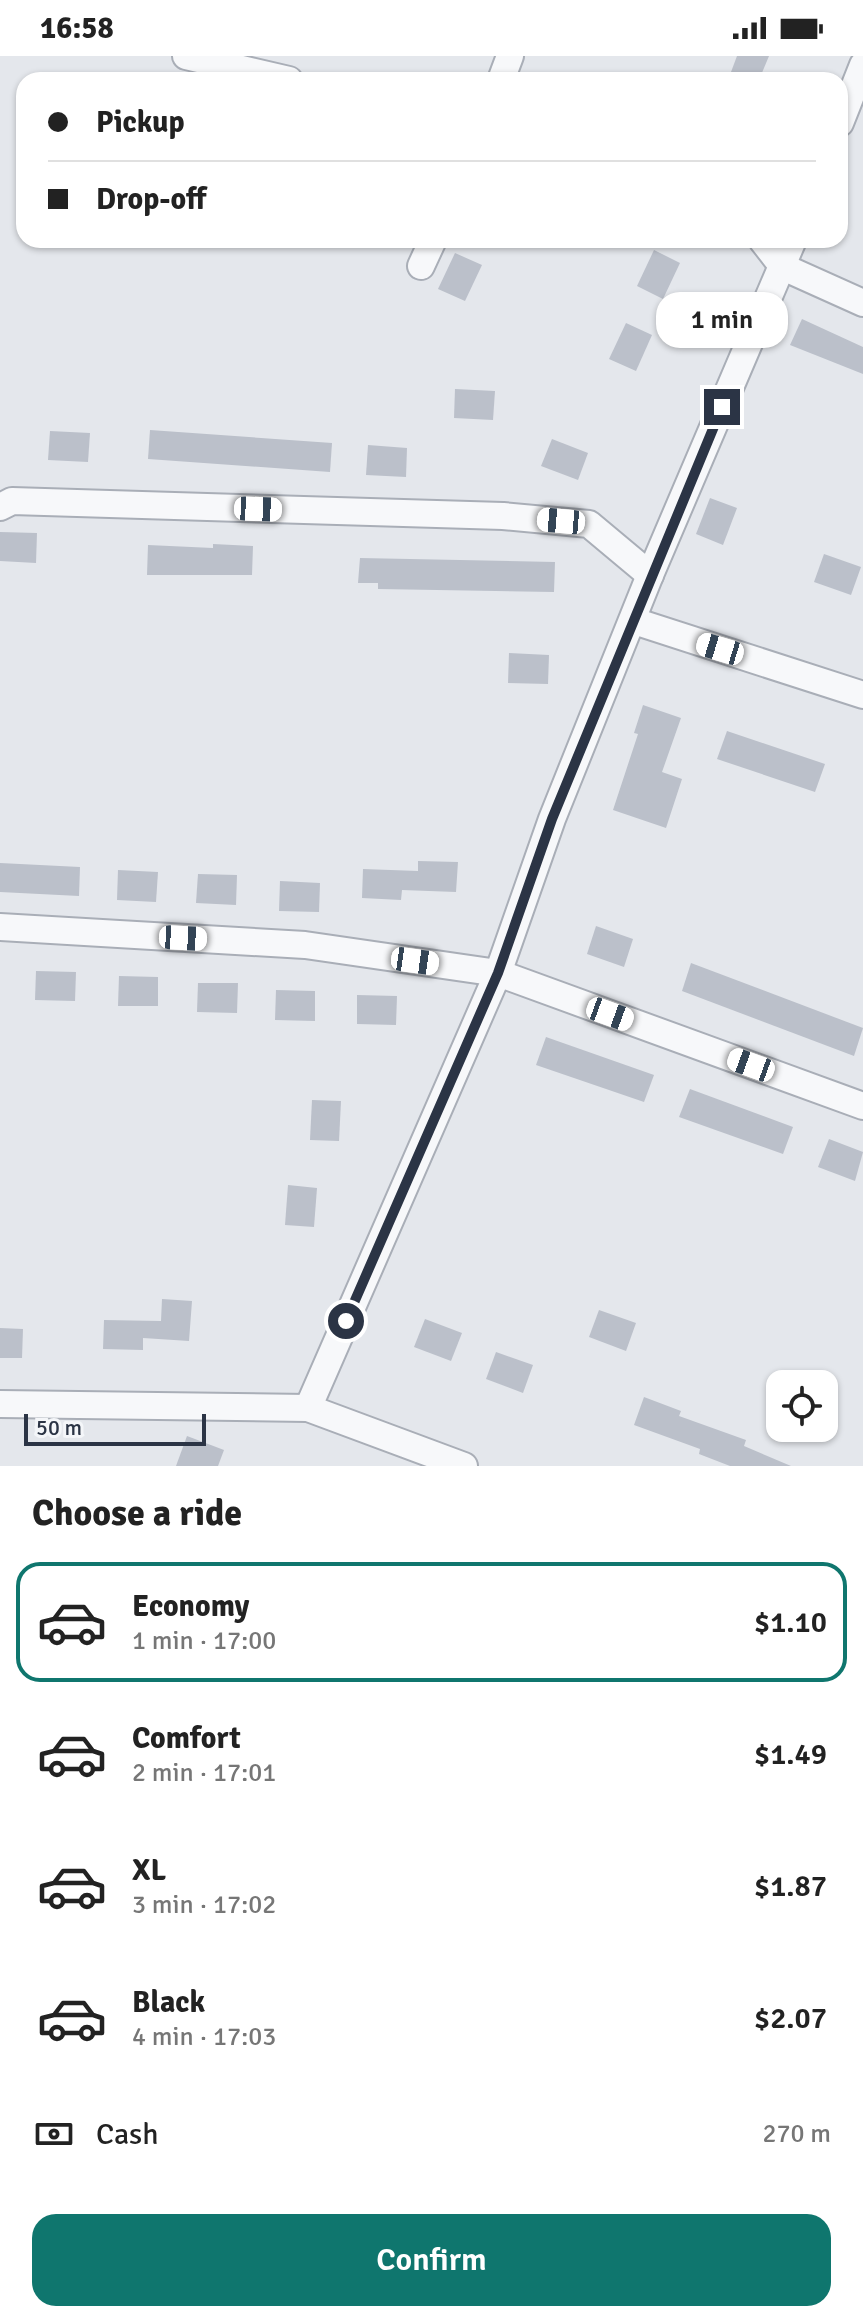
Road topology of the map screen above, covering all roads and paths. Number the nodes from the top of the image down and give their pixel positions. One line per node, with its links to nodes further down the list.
1 (186, 56): 3 (street)
2 (863, 65): 4 (street)
3 (255, 72)
4 (848, 103)
5 (429, 248): 8 (street)
6 (768, 248): 9 (street)
7 (790, 248): 9 (street)
8 (421, 266)
9 (783, 267): 10 (street); 12 (street)
10 (863, 303)
11 (0, 507): 12 (street)
12 (650, 575): 13 (street)
13 (634, 621): 14 (street); 16 (street)
14 (863, 695)
15 (0, 927): 16 (street)
16 (498, 973): 17 (street); 19 (street)
17 (863, 1106)
18 (0, 1404): 19 (street)
19 (308, 1408): 20 (street)
20 (464, 1466)

